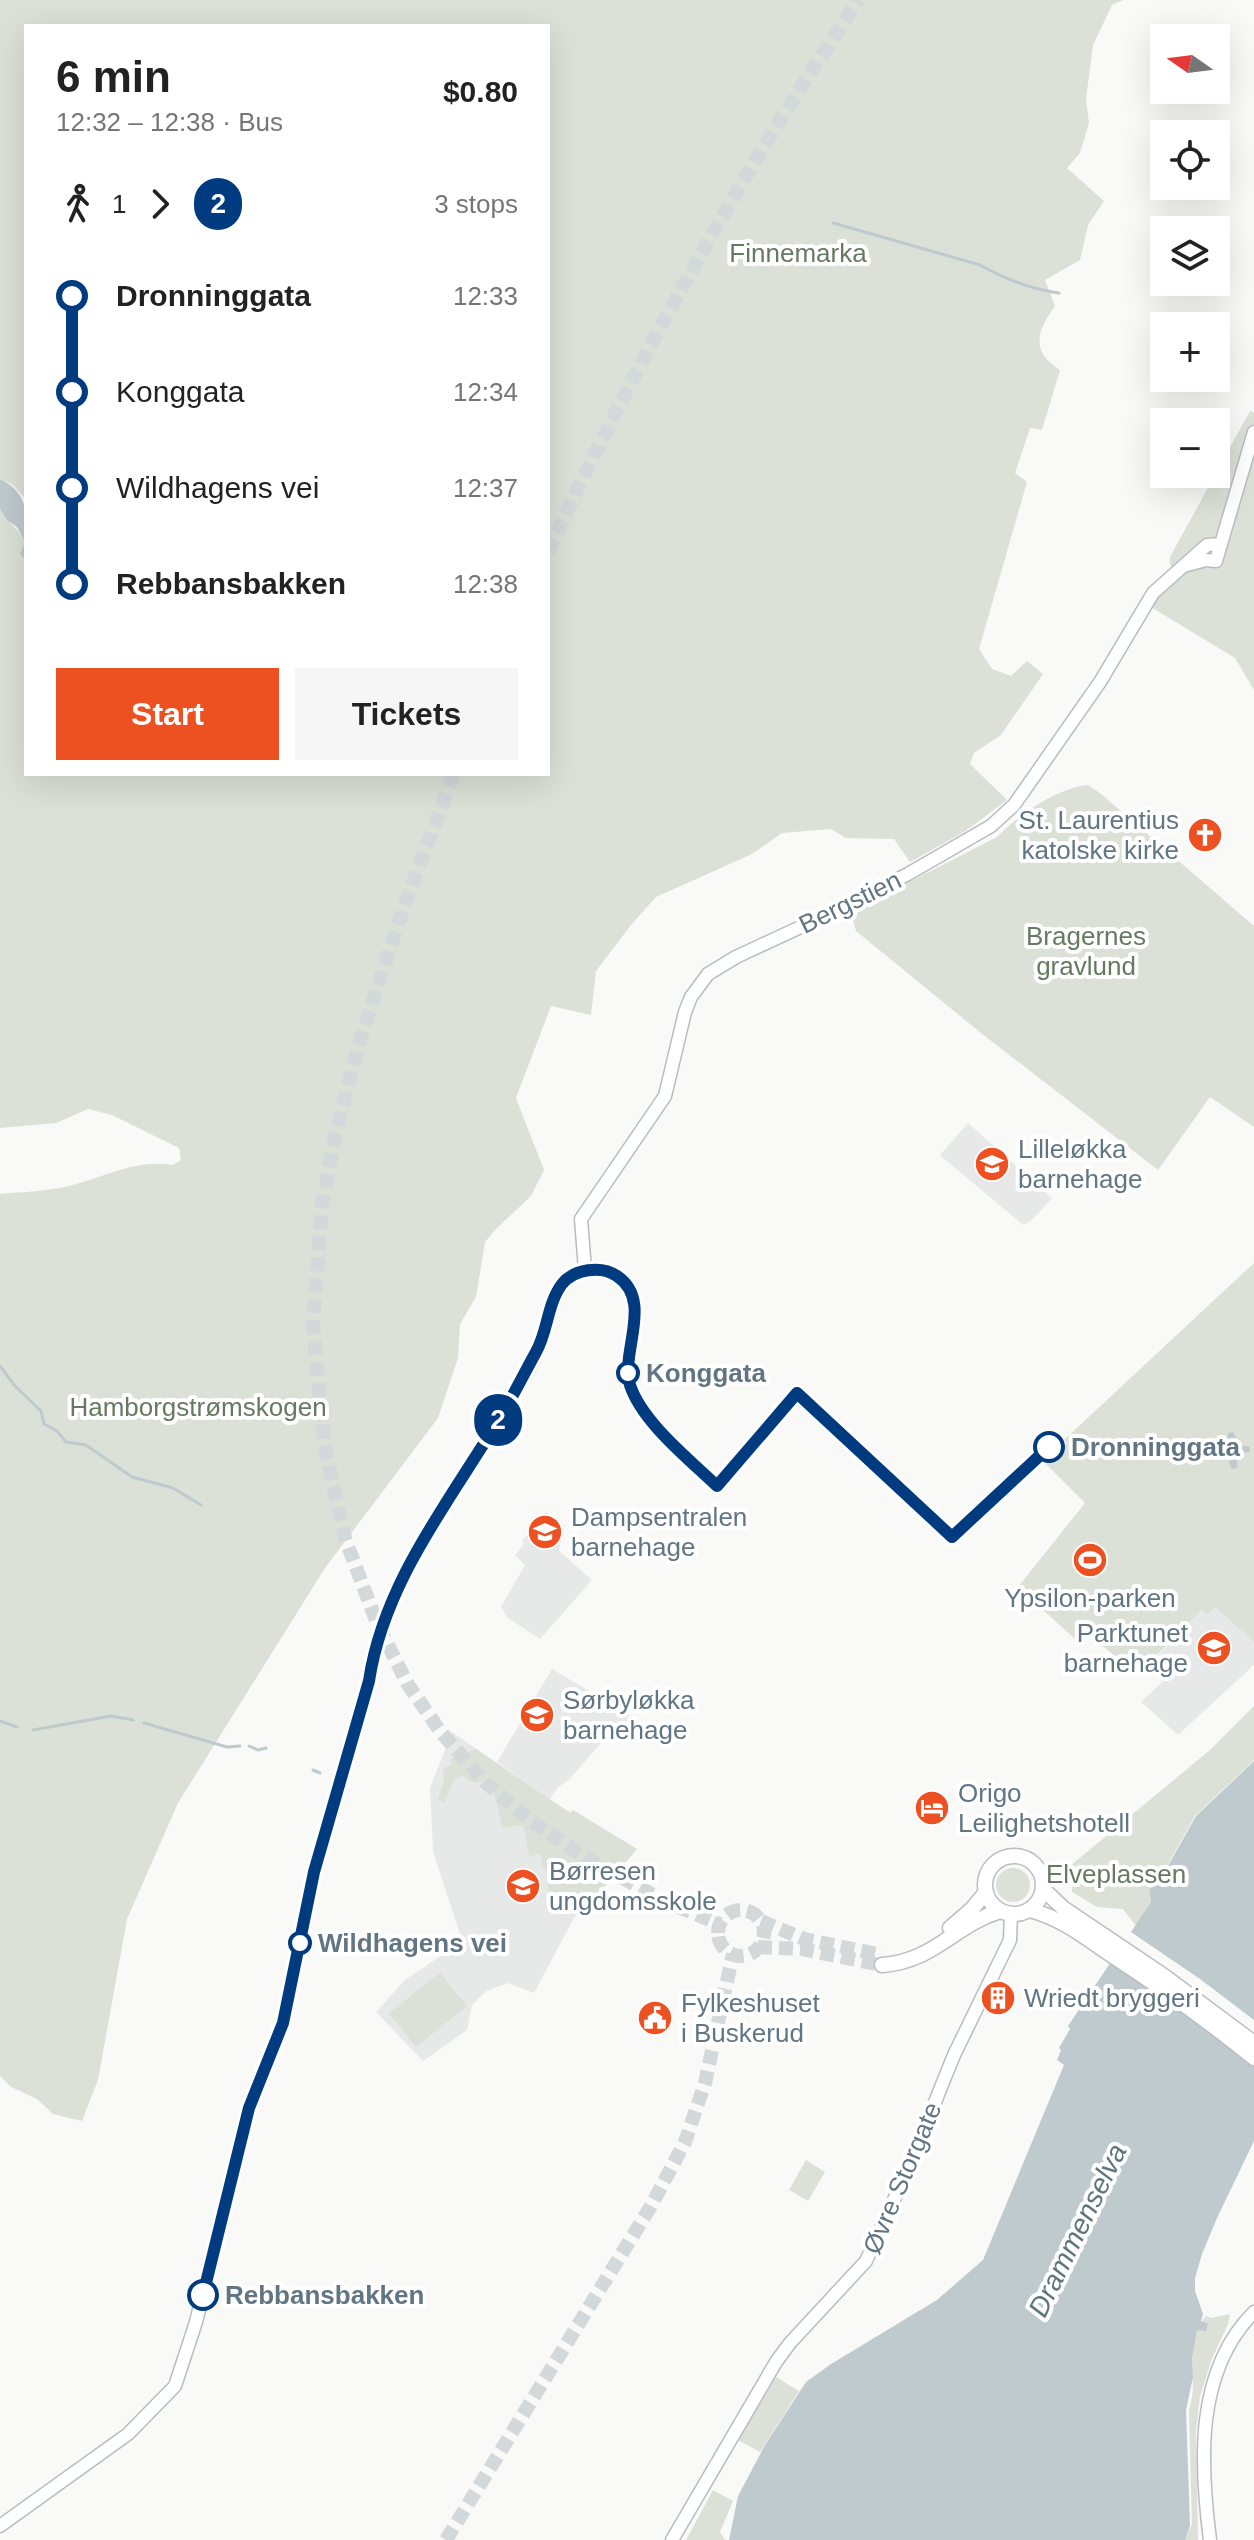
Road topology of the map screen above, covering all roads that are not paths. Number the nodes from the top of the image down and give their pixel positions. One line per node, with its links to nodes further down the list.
1 (1254, 432): 2 (main road)
2 (1221, 544): 3 (main road, Bergstien); 3 (main road)
3 (1187, 565): 12 (main road, Bergstien)
4 (1043, 1889): 5 (main road); 6 (main road); 8 (main road)
5 (986, 1892): 7 (main road); 7 (main road)
6 (1030, 1910): 7 (main road); 8 (main road)
7 (1006, 1912): 13 (main road, Øvre Storgate)
8 (1107, 1944): 9 (main road); 10 (main road)
9 (1254, 2043)
10 (1254, 2058)
11 (1254, 2312): 14 (main road)
12 (0, 2526)
13 (672, 2540)
14 (1210, 2540)

